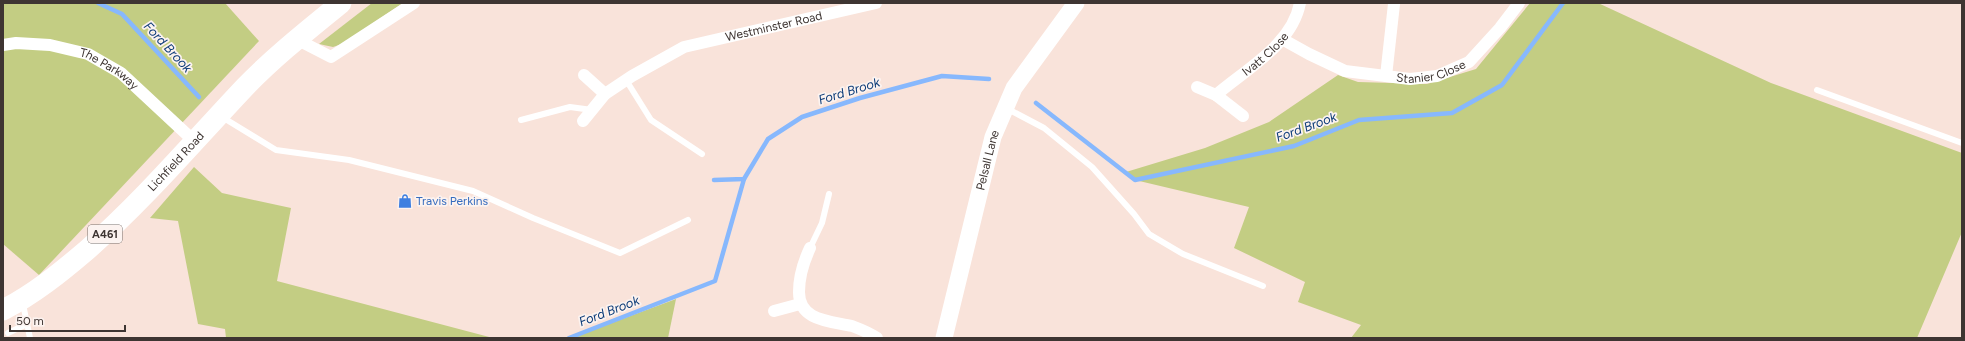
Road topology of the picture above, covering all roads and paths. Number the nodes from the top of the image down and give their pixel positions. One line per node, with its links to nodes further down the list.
1 (342, 3): 9 (highway, Lichfield Road / A461)
2 (414, 3): 9 (street)
3 (876, 3): 13 (street, Westminster Road)
4 (1300, 3): 8 (street, Ivatt Close)
5 (1519, 3): 12 (street, Stanier Close)
6 (1072, 4): 18 (main road, Pelsall Lane)
7 (1394, 4): 12 (street, Stanier Close)
8 (1282, 39): 12 (street, Stanier Close); 17 (street, Ivatt Close)
9 (296, 40): 20 (highway, Lichfield Road / A461)
10 (3, 45): 24 (street, The Parkway)
11 (584, 75): 16 (street)
12 (1386, 76)
13 (626, 80): 16 (street, Westminster Road); 26 (lane)
14 (1197, 87): 17 (street)
15 (1817, 90): 25 (lane)
16 (605, 94): 19 (street, Westminster Road)
17 (1216, 95): 21 (street)
18 (1005, 108): 30 (lane); 39 (main road, Pelsall Lane)
19 (592, 110): 22 (lane); 23 (street, Westminster Road)
20 (218, 115): 24 (highway, Lichfield Road / A461); 28 (lane)
21 (1243, 116)
22 (521, 120)
23 (583, 121)
24 (194, 141): 31 (highway, Lichfield Road / A461)
25 (1962, 143)
26 (702, 154)
27 (829, 194): 29 (lane)
28 (688, 220)
29 (810, 248): 32 (street)
30 (1263, 286)
31 (22, 300): 33 (highway, Lichfield Road / A461); 35 (lane)
32 (800, 304): 34 (street); 38 (street)
33 (3, 310)
34 (774, 312)
35 (27, 324): 36 (lane); 37 (lane)
36 (8, 333)
37 (29, 338)
38 (877, 338)
39 (944, 338)

